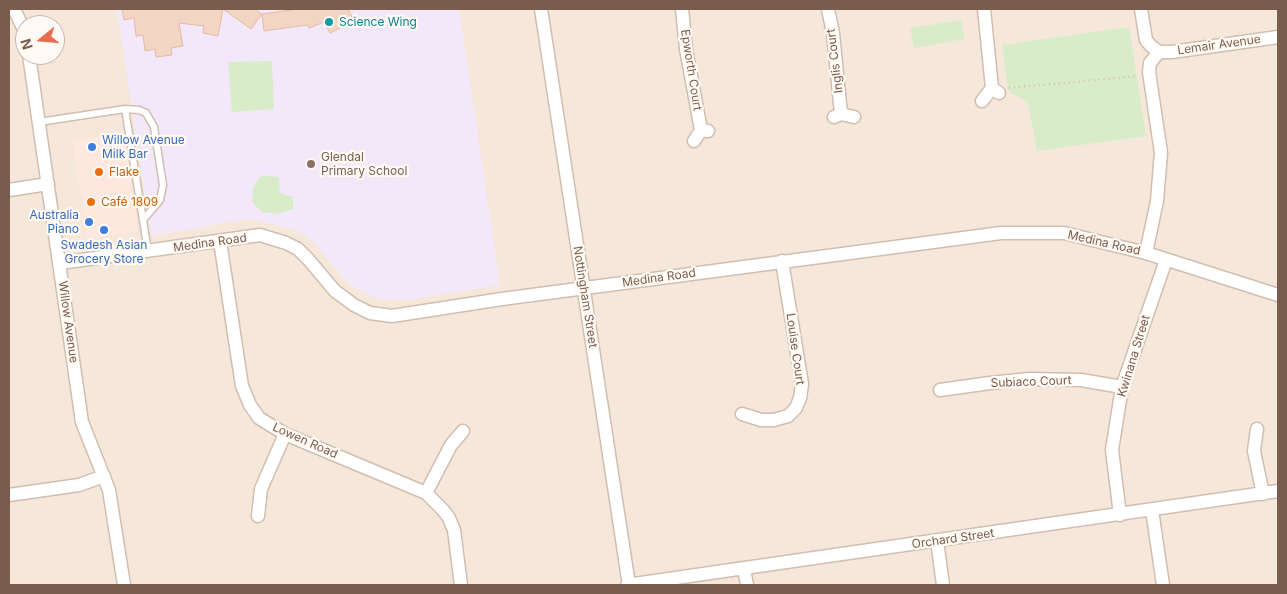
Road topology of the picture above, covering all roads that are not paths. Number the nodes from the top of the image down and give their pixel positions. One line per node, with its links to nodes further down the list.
1 (542, 9): 23 (street, Nottingham Street)
2 (682, 9): 13 (street, Epworth Court)
3 (828, 9): 11 (street, Inglis Court)
4 (984, 9): 9 (street)
5 (1141, 9): 7 (street)
6 (1278, 37): 7 (street, Lemair Avenue)
7 (1159, 52): 19 (street)
8 (30, 65): 12 (street, Willow Avenue)
9 (982, 101)
10 (125, 109): 12 (lane); 16 (lane); 16 (lane)
11 (843, 116)
12 (39, 122): 14 (street, Willow Avenue)
13 (694, 141)
14 (48, 184): 15 (street); 22 (street, Willow Avenue)
15 (9, 190)
16 (143, 220): 18 (lane)
17 (220, 241): 18 (street, Medina Road); 23 (street, Medina Road); 30 (street, Lowen Road)
18 (148, 252): 22 (street, Medina Road)
19 (1146, 253): 20 (street, Medina Road); 21 (street, Medina Road)
20 (1166, 260): 24 (street, Medina Road); 25 (street, Kwinana Street)
21 (782, 261): 23 (street, Medina Road); 27 (street, Louise Court)
22 (60, 263): 31 (street, Willow Avenue)
23 (584, 288): 43 (street, Nottingham Street)
24 (1278, 296)
25 (1122, 386): 26 (street, Subiaco Court); 37 (street, Kwinana Street)
26 (940, 390)
27 (742, 414)
28 (1257, 429): 34 (street)
29 (463, 432): 33 (street)
30 (285, 434): 33 (street, Lowen Road); 38 (street)
31 (104, 476): 35 (street); 41 (street, Willow Avenue)
32 (1278, 491): 34 (street, Orchard Street)
33 (426, 493): 42 (street, Lowen Road)
34 (1263, 494): 36 (street, Orchard Street)
35 (9, 495)
36 (1152, 510): 37 (street, Orchard Street); 46 (street)
37 (1120, 515): 39 (street, Orchard Street)
38 (258, 516)
39 (937, 542): 40 (street, Orchard Street); 45 (street)
40 (744, 569): 43 (street, Orchard Street); 44 (street)
41 (124, 585)
42 (461, 585)
43 (628, 585)
44 (747, 585)
45 (943, 585)
46 (1163, 585)

